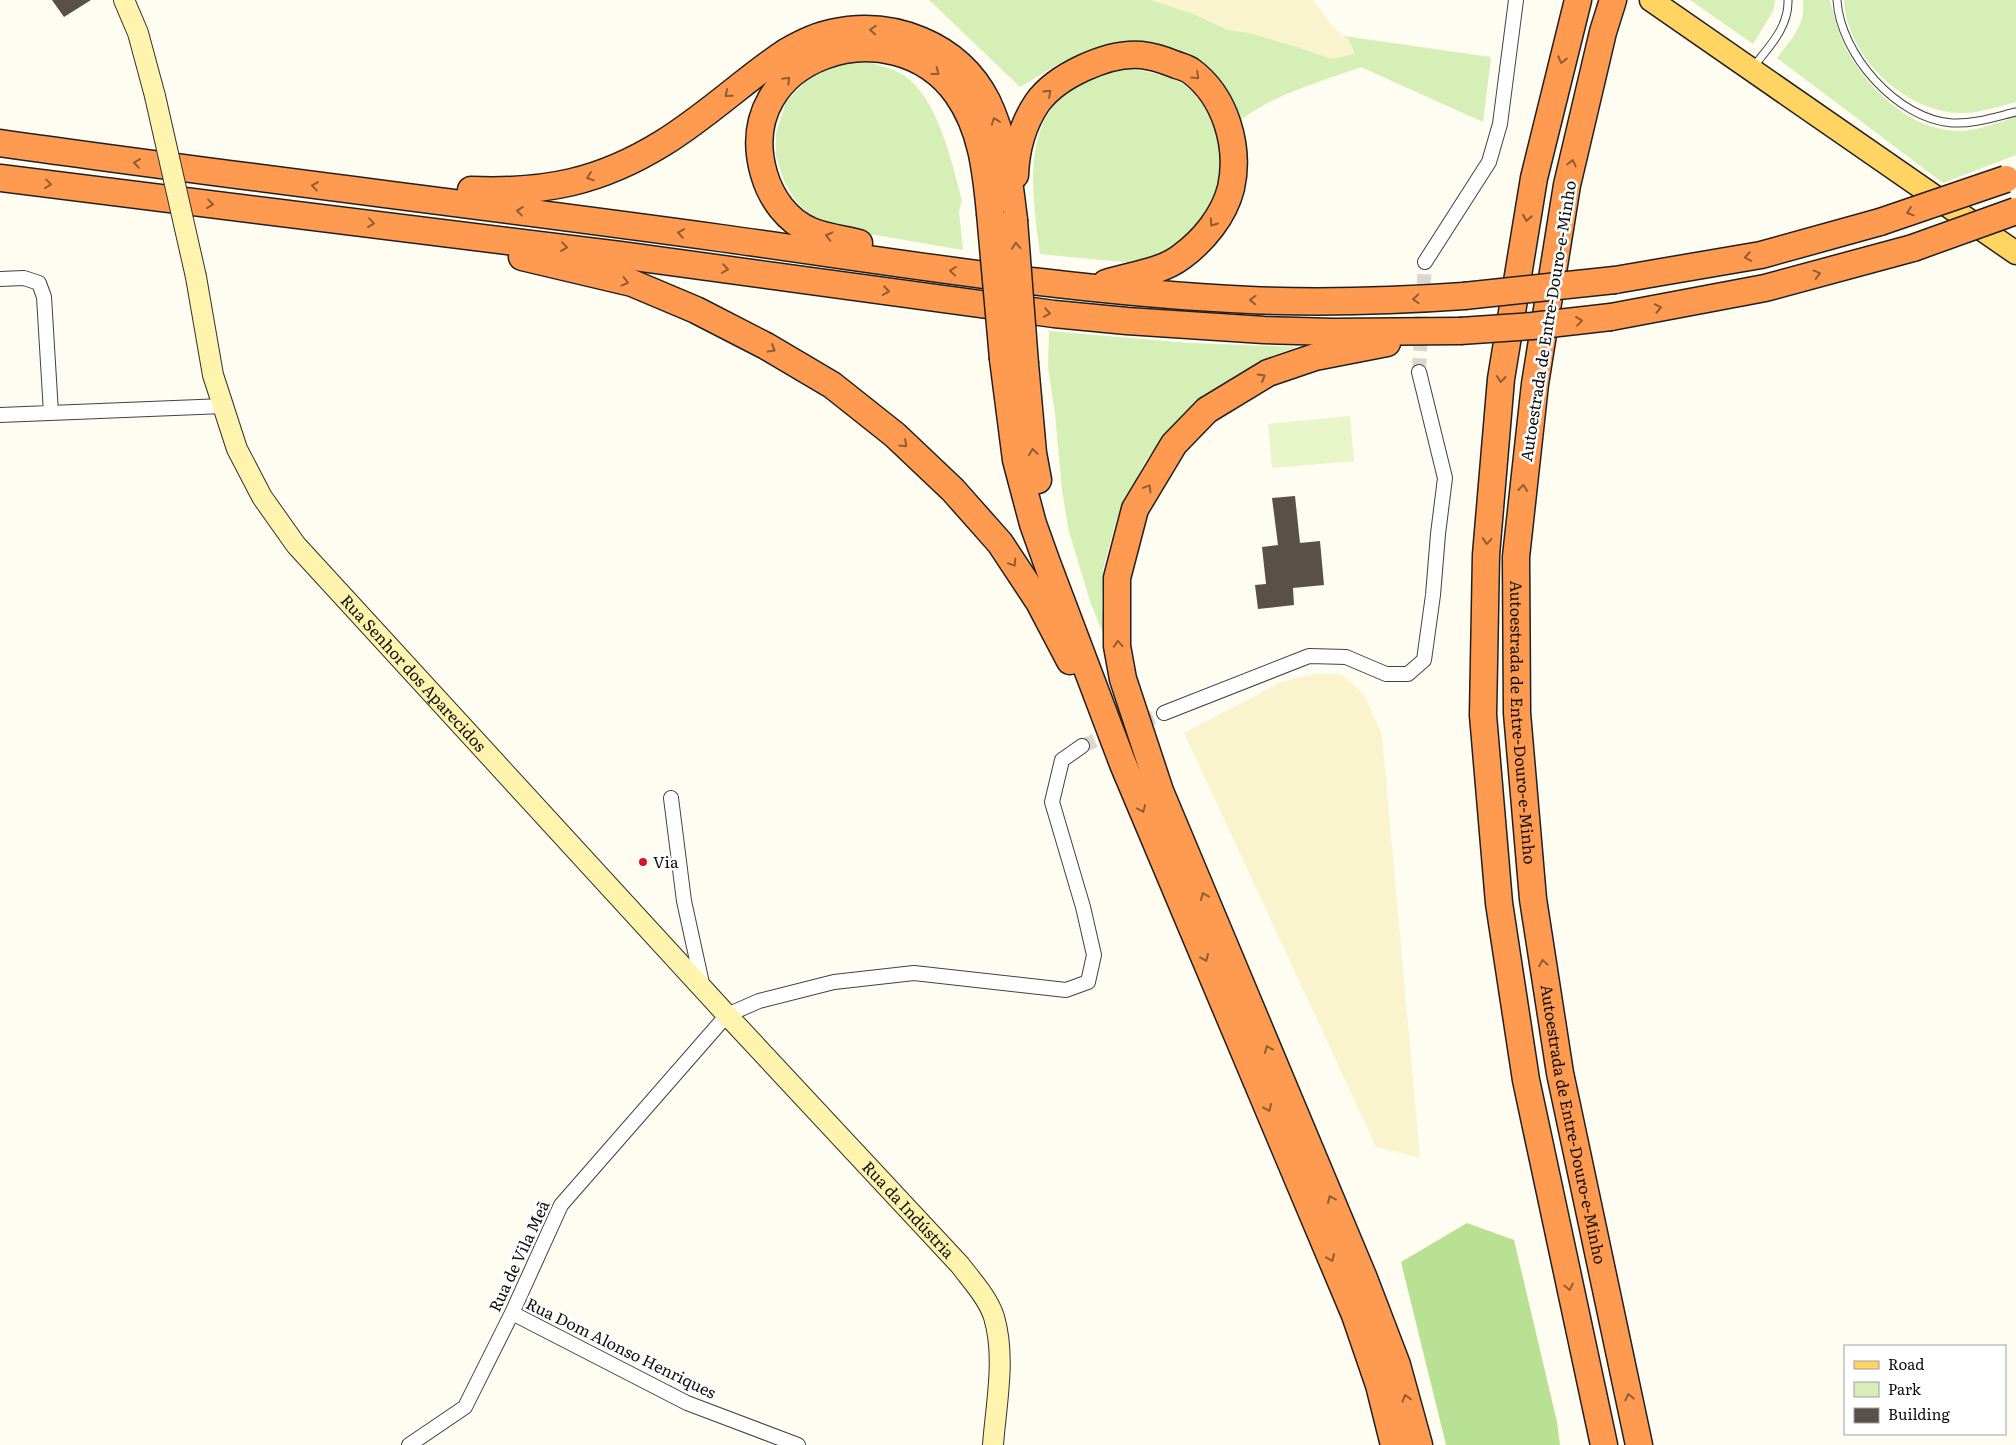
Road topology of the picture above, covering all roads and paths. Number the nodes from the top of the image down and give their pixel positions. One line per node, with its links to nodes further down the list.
1 (124, 0): 25 (street, Rua Senhor dos Aparecidos, bridge)
2 (1516, 0): 19 (street)
3 (1613, 0): 42 (highway, Autoestrada de Entre-Douro-e-Minho, one-way to 3)
4 (1651, 0): 8 (main road)
5 (1788, 0): 8 (lane)
6 (1837, 0): 9 (lane)
7 (1576, 6): 41 (highway, Autoestrada de Entre-Douro-e-Minho, one-way to 41)
8 (1751, 69): 17 (main road)
9 (2016, 112)
10 (0, 144): 13 (highway, one-way to 10)
11 (2011, 177): 21 (highway, one-way to 21, bridge)
12 (0, 178): 16 (highway, one-way to 16)
13 (399, 196): 15 (highway, one-way to 13); 18 (highway, one-way to 13)
14 (2016, 212): 22 (highway, one-way to 14, bridge)
15 (1002, 217): 18 (highway, one-way to 15); 21 (highway, one-way to 21); 23 (highway, bridge)
16 (481, 237): 22 (highway, one-way to 22); 30 (highway, one-way to 30)
17 (2012, 253)
18 (885, 262): 21 (highway, one-way to 18)
19 (1425, 262)
20 (0, 279): 26 (street)
21 (1088, 288)
22 (1460, 331): 31 (highway, one-way to 22)
23 (1014, 361): 30 (highway); 31 (highway, one-way to 23)
24 (1419, 372): 28 (street)
25 (224, 406): 26 (street); 33 (street, Rua Senhor dos Aparecidos)
26 (51, 413): 27 (street)
27 (0, 415)
28 (1164, 713)
29 (1082, 746): 34 (street)
30 (1124, 764): 39 (highway, one-way to 39)
31 (1160, 791): 40 (highway, one-way to 31)
32 (671, 798): 33 (street)
33 (703, 988): 34 (street, Rua Senhor dos Aparecidos)
34 (727, 1014): 35 (street, Rua de Vila Meã); 38 (street, Rua da Indústria)
35 (512, 1313): 36 (street, Rua de Vila Meã); 37 (street, Rua Dom Alonso Henriques)
36 (409, 1445)
37 (798, 1445)
38 (993, 1445)
39 (1394, 1445)
40 (1418, 1445)
41 (1604, 1445)
42 (1639, 1445)

